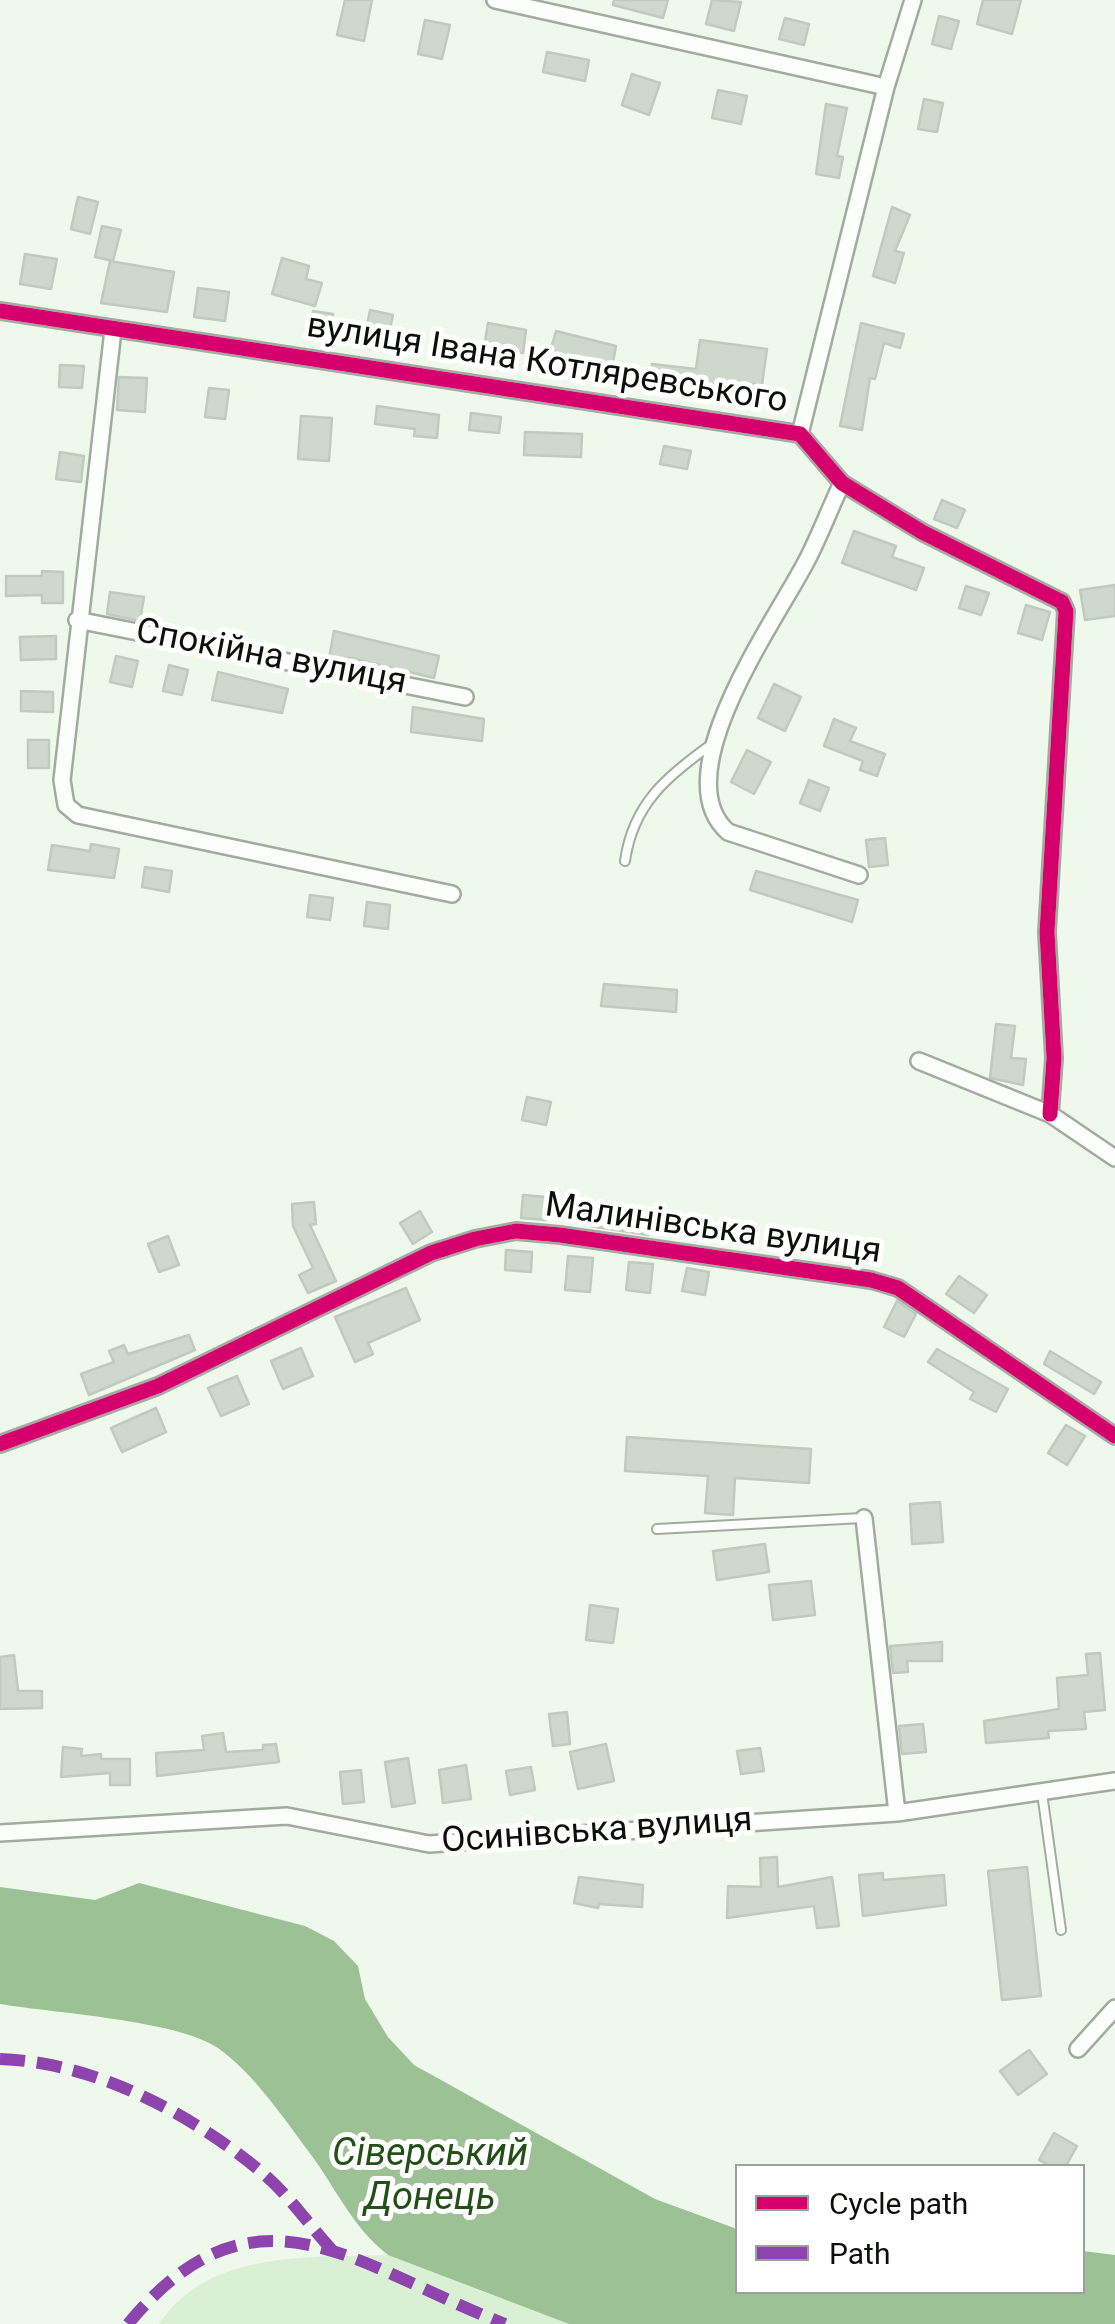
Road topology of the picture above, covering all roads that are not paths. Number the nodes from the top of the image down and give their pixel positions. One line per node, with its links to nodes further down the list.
1 (495, 0): 3 (street)
2 (913, 0): 3 (street)
3 (886, 87): 6 (street)
4 (0, 312): 5 (street, вулиця Івана Котляревського)
5 (113, 330): 6 (street, вулиця Івана Котляревського); 8 (street)
6 (800, 434): 7 (street, вулиця Івана Котляревського)
7 (842, 482): 10 (street); 15 (street, вулиця Івана Котляревського)
8 (76, 620): 9 (street, Спокійна вулиця); 13 (street)
9 (465, 697)
10 (716, 742): 11 (lane); 12 (street)
11 (626, 861)
12 (859, 875)
13 (452, 894)
14 (919, 1060): 15 (street)
15 (1050, 1114): 16 (street)
16 (1115, 1158)
17 (1115, 1436): 18 (street, Малинівська вулиця)
18 (0, 1444)
19 (864, 1518): 20 (lane); 23 (street)
20 (657, 1529)
21 (1115, 1781): 22 (street, Осинівська вулиця)
22 (1042, 1793): 23 (street, Осинівська вулиця); 25 (lane)
23 (897, 1813): 24 (street, Осинівська вулиця)
24 (0, 1834)
25 (1061, 1930)
26 (1115, 2008): 27 (street)
27 (1078, 2048)

